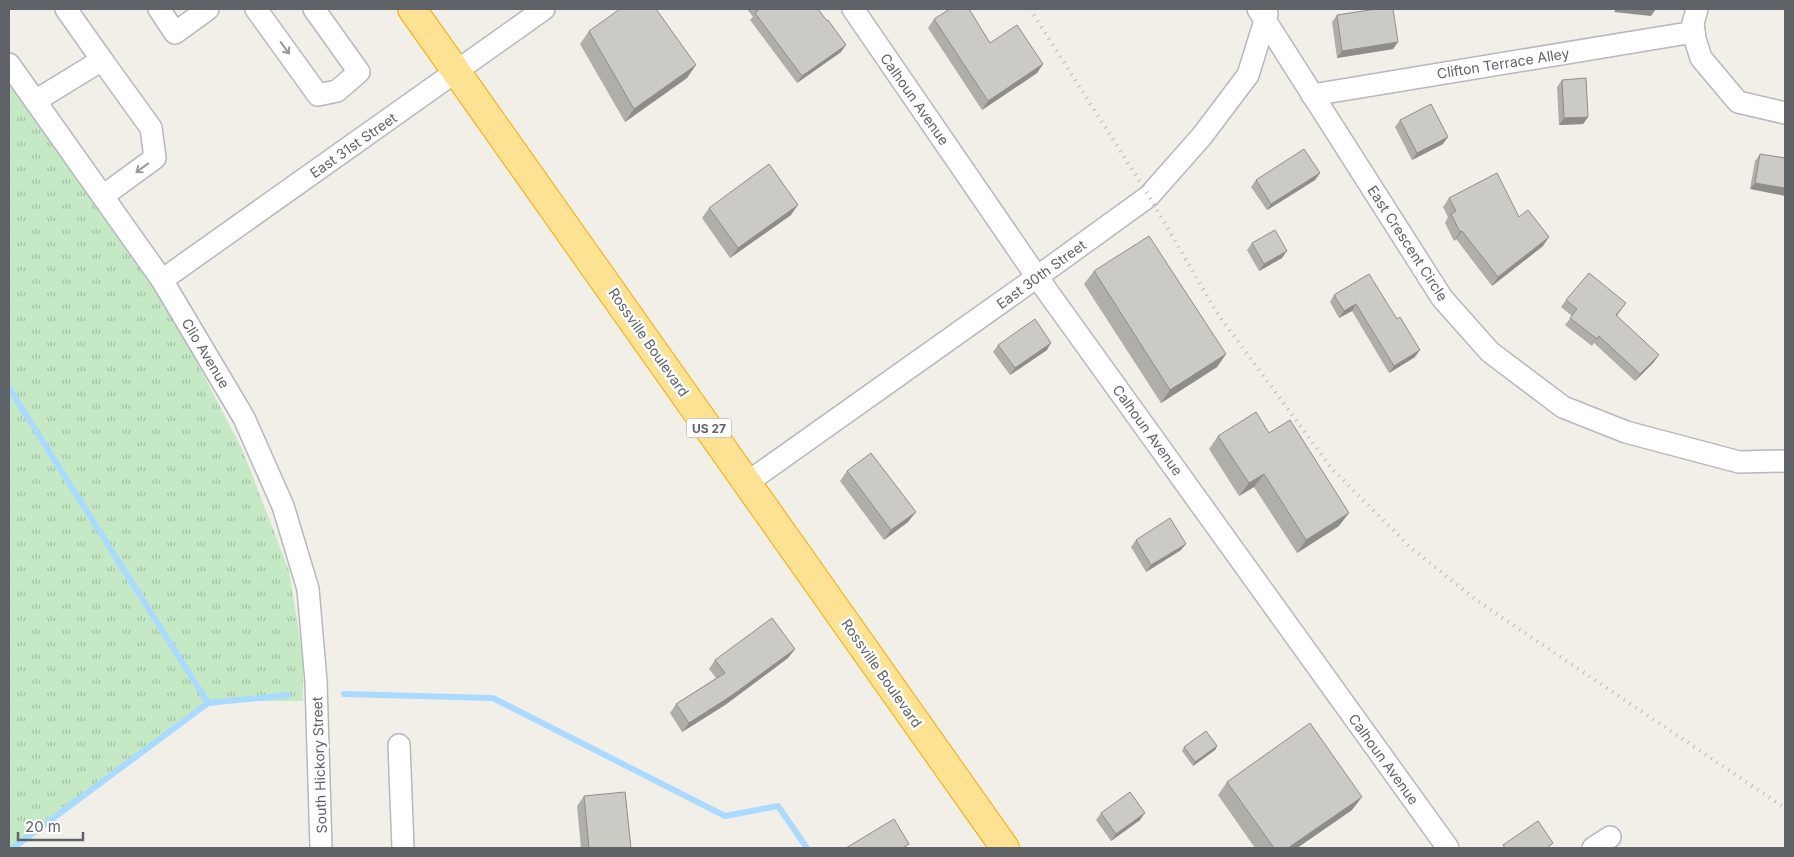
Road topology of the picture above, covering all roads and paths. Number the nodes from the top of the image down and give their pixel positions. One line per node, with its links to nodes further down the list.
1 (66, 9): 12 (street)
2 (159, 9): 3 (street)
3 (208, 9)
4 (256, 9): 5 (street, one-way to 5)
5 (314, 9)
6 (412, 9): 14 (highway, Rossville Boulevard / US 27)
7 (544, 9): 14 (street, East 31st Street)
8 (853, 9): 19 (street, Calhoun Avenue)
9 (1697, 9): 11 (street)
10 (1264, 13): 15 (street, East Crescent Circle); 19 (street, East 30th Street)
11 (1694, 32): 15 (street, Clifton Terrace Alley); 17 (street)
12 (102, 60): 16 (street); 18 (street, one-way to 18)
13 (9, 64): 16 (street, Clio Avenue)
14 (456, 71): 20 (street, East 31st Street); 22 (highway, Rossville Boulevard / US 27)
15 (1312, 95): 21 (street, East Crescent Circle)
16 (36, 102): 18 (street, Clio Avenue)
17 (1785, 113)
18 (102, 196): 20 (street, Clio Avenue)
19 (1037, 277): 22 (street, East 30th Street); 28 (street, Calhoun Avenue)
20 (162, 280): 23 (street, Clio Avenue)
21 (1785, 461)
22 (748, 482): 27 (highway, Rossville Boulevard / US 27)
23 (316, 681): 25 (street, South Hickory Street)
24 (399, 745): 26 (street)
25 (321, 848)
26 (397, 848)
27 (1005, 848)
28 (1448, 848)

